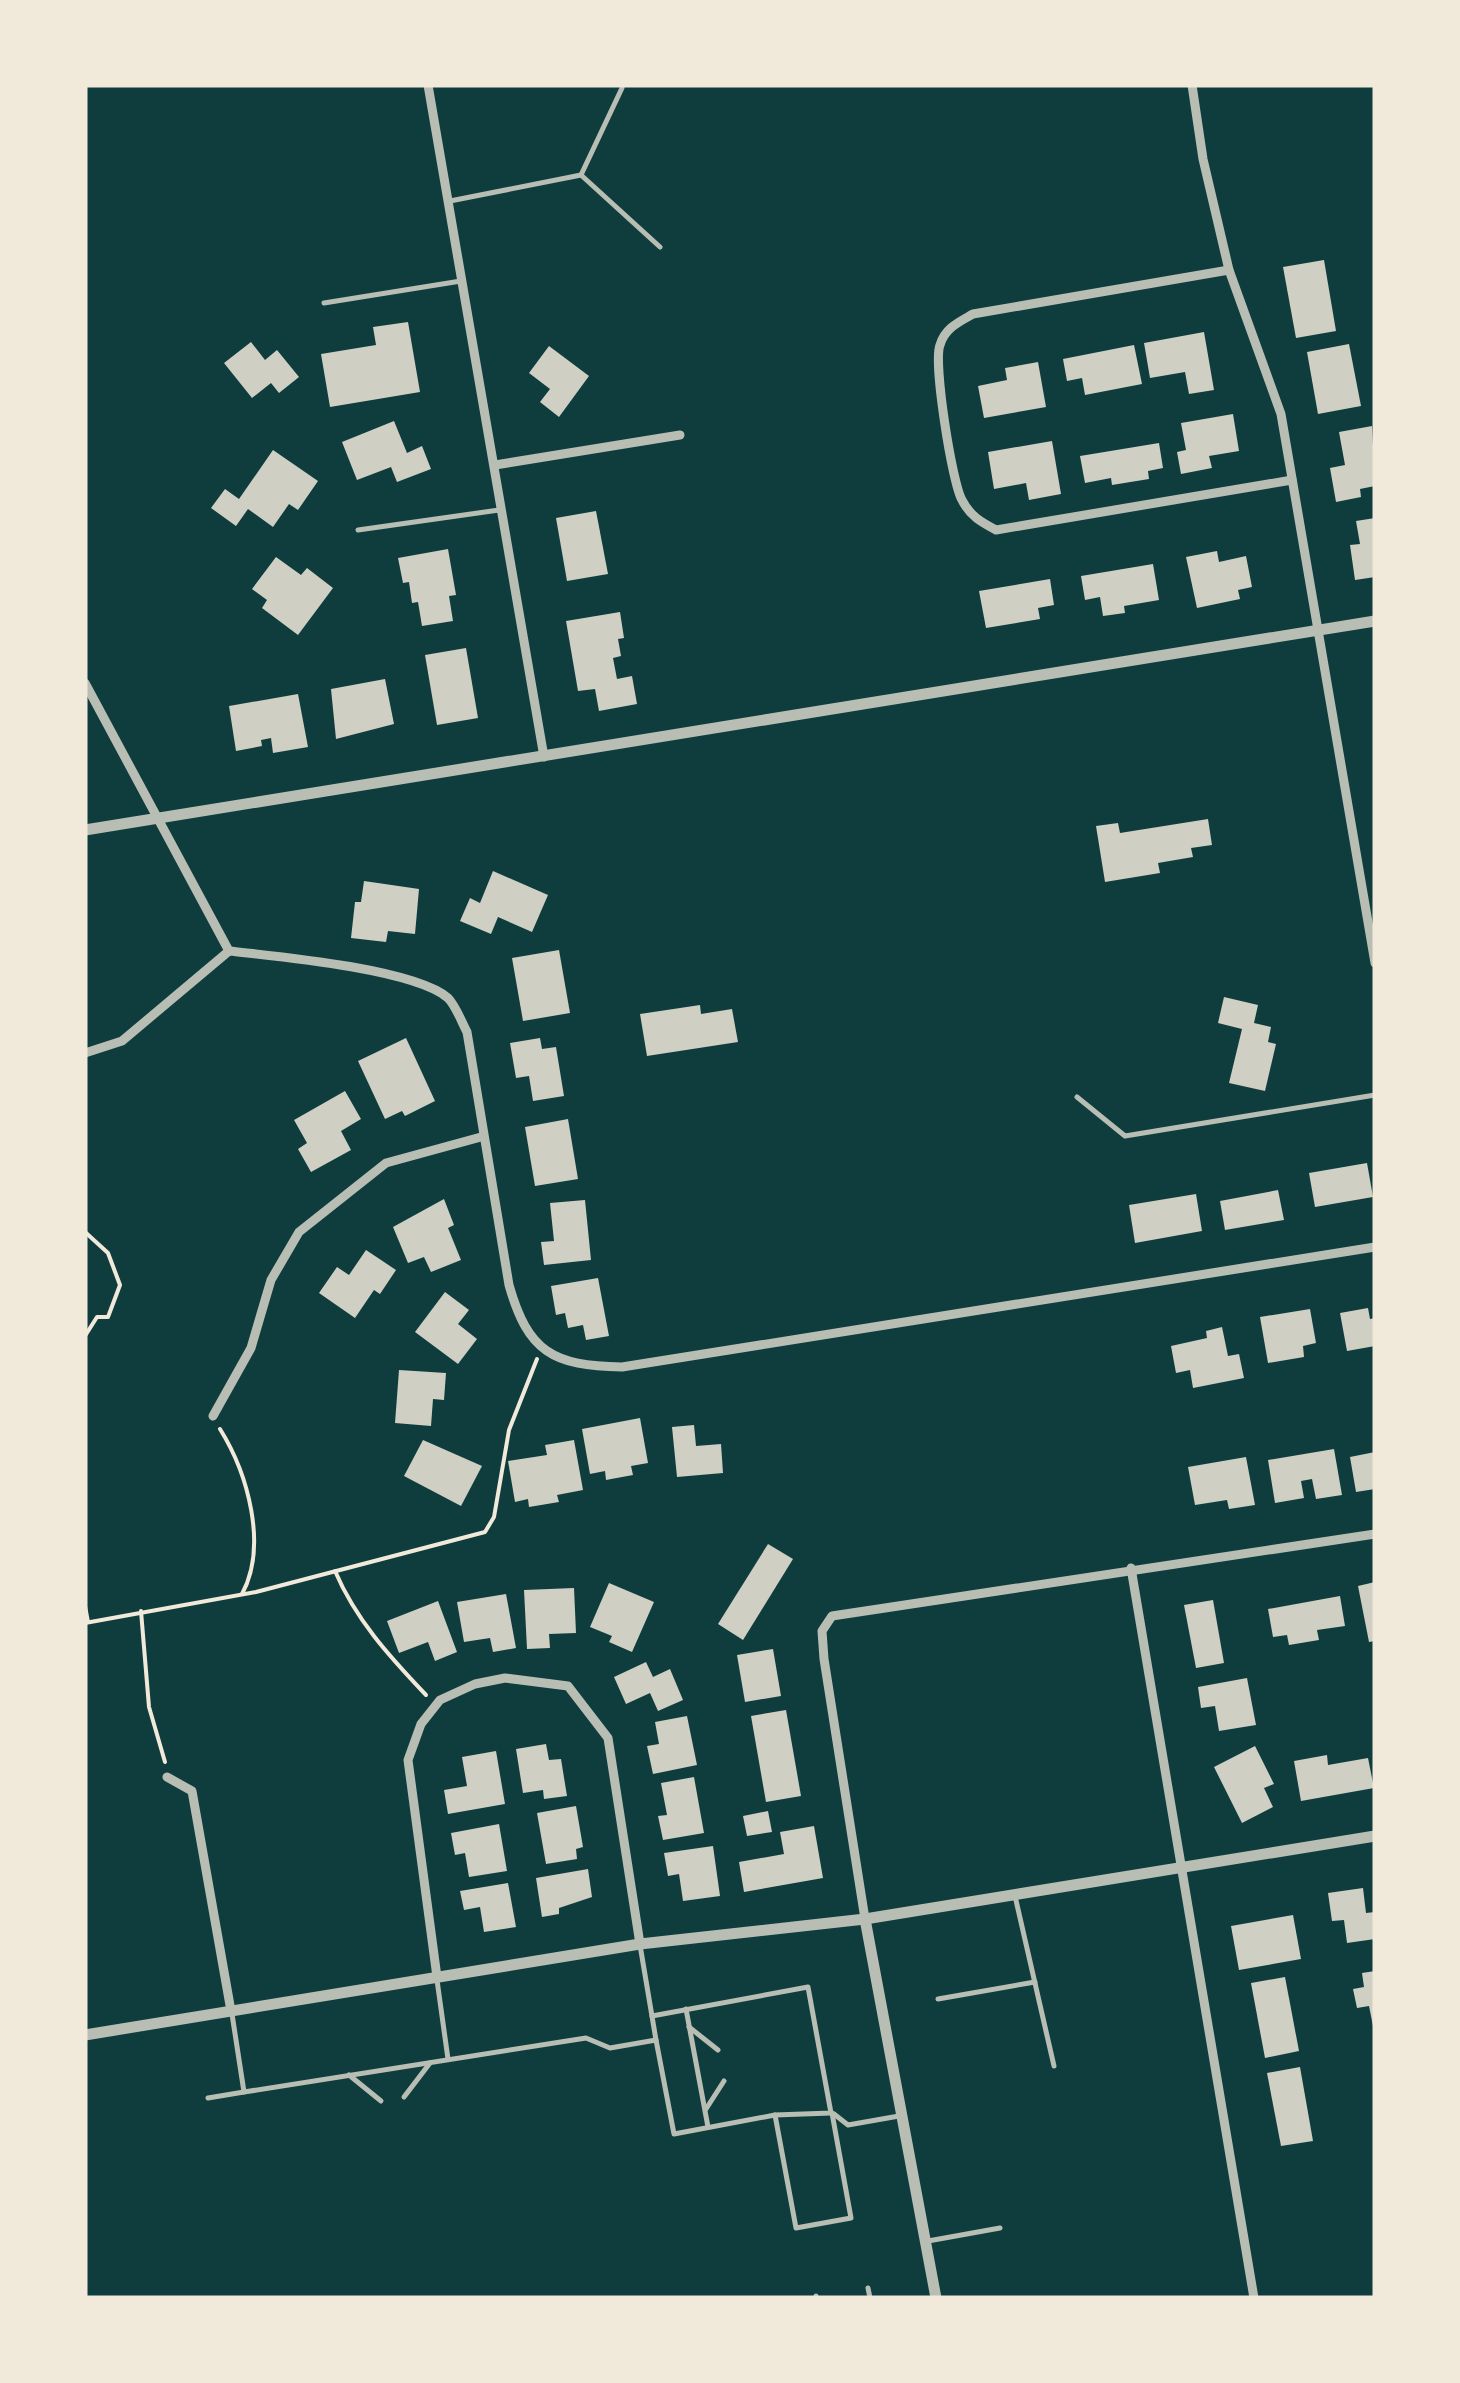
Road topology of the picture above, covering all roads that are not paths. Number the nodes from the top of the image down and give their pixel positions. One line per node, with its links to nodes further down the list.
1 (428, 85): 5 (street)
2 (1192, 85): 7 (street)
3 (622, 88): 4 (lane)
4 (581, 175): 5 (lane); 6 (lane)
5 (450, 200): 8 (street)
6 (660, 247)
7 (1229, 270): 12 (street); 12 (street)
8 (464, 281): 9 (lane); 11 (street)
9 (324, 303)
10 (680, 435): 11 (street)
11 (495, 466): 13 (street)
12 (1292, 480): 16 (street)
13 (502, 510): 14 (lane); 18 (street)
14 (358, 530)
15 (1375, 621): 16 (street)
16 (1319, 631): 18 (street); 22 (street)
17 (85, 684): 19 (street)
18 (544, 758): 19 (street)
19 (156, 818): 20 (street); 21 (street)
20 (85, 830)
21 (229, 951): 23 (street); 26 (street)
22 (1375, 963)
23 (85, 1053)
24 (1375, 1095): 25 (lane)
25 (1077, 1097)
26 (481, 1138): 27 (street); 28 (street)
27 (1375, 1247)
28 (213, 1416)
29 (1375, 1534): 30 (street)
30 (1131, 1568): 33 (street); 35 (street)
31 (167, 1776): 41 (street)
32 (1375, 1836): 33 (street)
33 (1179, 1865): 34 (street); 66 (street)
34 (1014, 1893): 35 (street); 38 (lane)
35 (865, 1919): 36 (street); 59 (street)
36 (640, 1944): 37 (street); 37 (street); 42 (lane)
37 (437, 1978): 41 (street); 47 (lane)
38 (1035, 1982): 39 (lane); 49 (lane)
39 (938, 2000)
40 (686, 2009): 42 (lane); 43 (lane); 57 (lane)
41 (231, 2011): 44 (street); 52 (lane)
42 (652, 2016): 45 (lane)
43 (689, 2026): 46 (lane); 56 (lane)
44 (85, 2035)
45 (656, 2040): 47 (lane); 60 (lane)
46 (718, 2050)
47 (448, 2060): 48 (lane)
48 (431, 2062): 50 (lane); 53 (lane)
49 (1054, 2066)
50 (349, 2076): 52 (lane); 55 (lane)
51 (724, 2081): 56 (lane)
52 (244, 2092): 54 (lane)
53 (404, 2096)
54 (208, 2098)
55 (380, 2101)
56 (705, 2112): 60 (lane)
57 (832, 2113): 58 (lane); 58 (lane); 59 (lane)
58 (775, 2115): 60 (lane)
59 (903, 2115): 62 (street)
60 (708, 2127)
61 (1000, 2228): 62 (lane)
62 (925, 2242): 65 (street)
63 (868, 2288): 64 (lane)
64 (870, 2298)
65 (936, 2298)
66 (1254, 2298)

